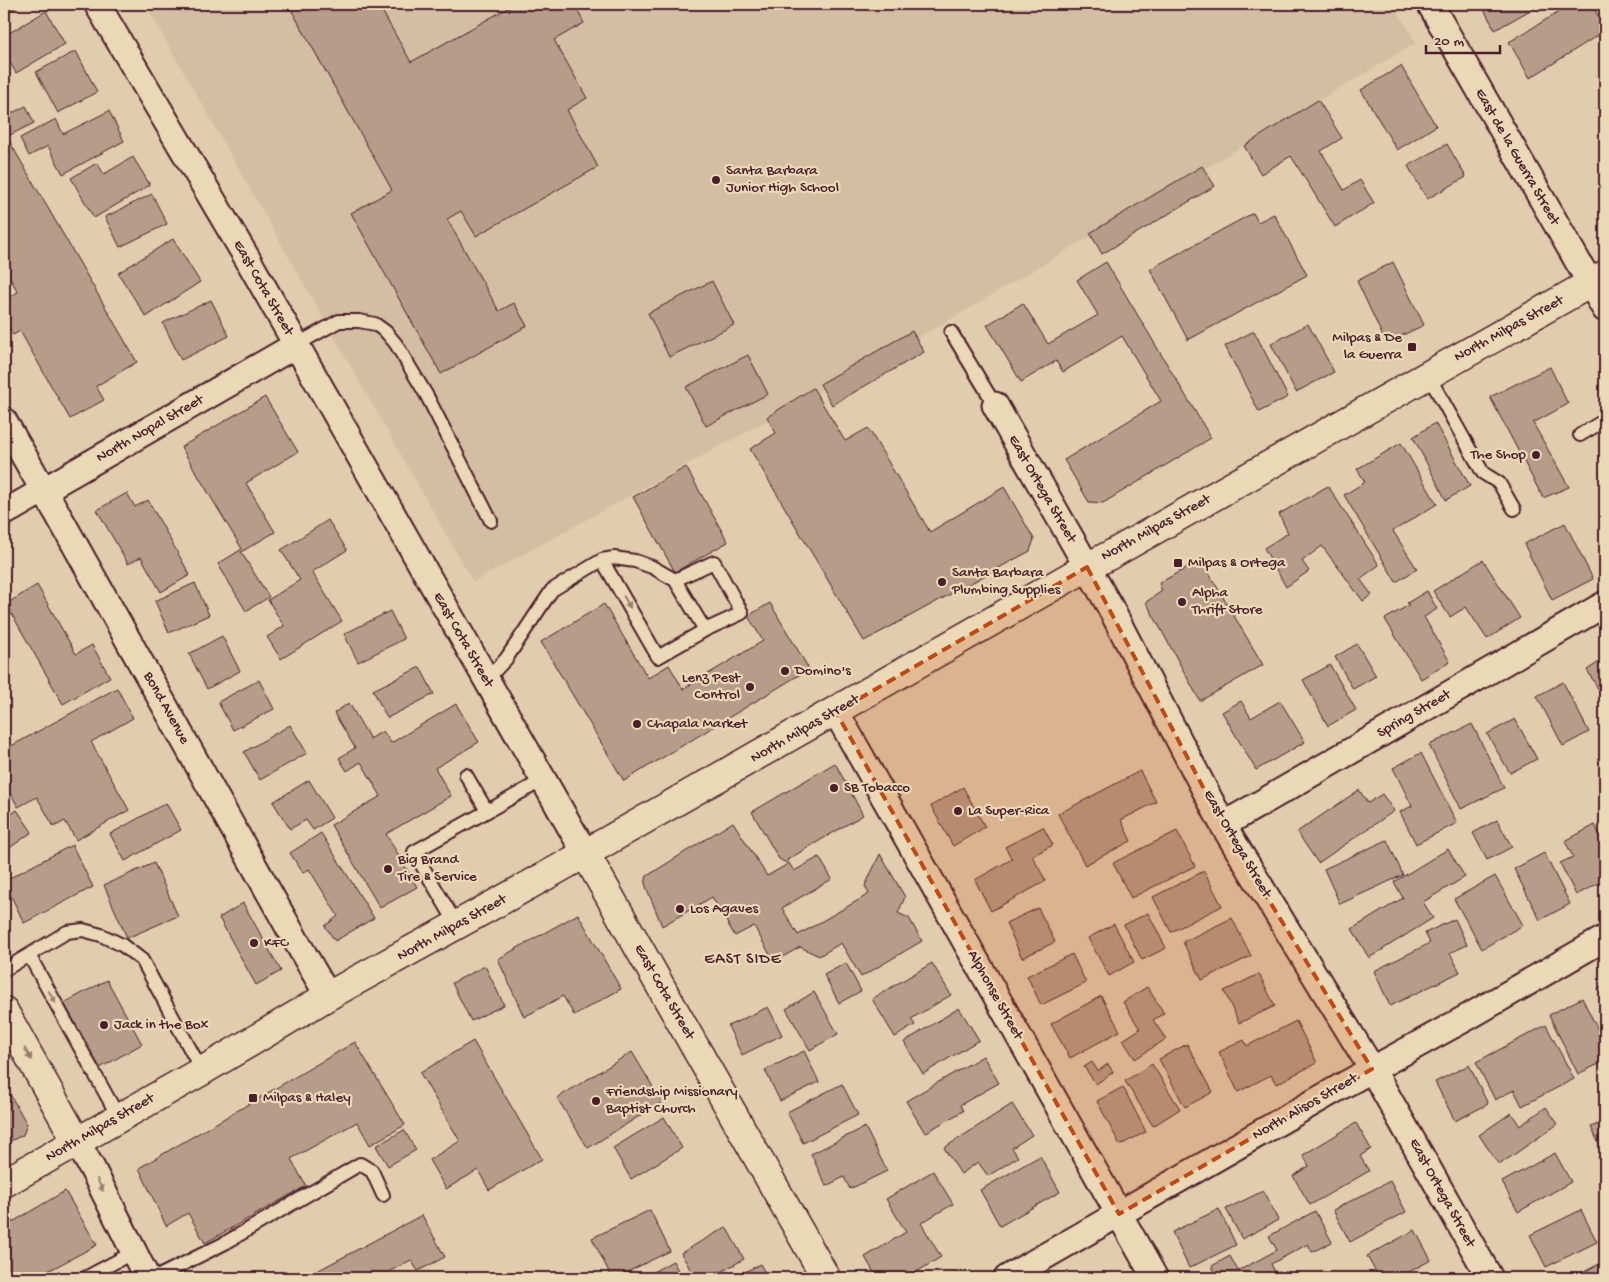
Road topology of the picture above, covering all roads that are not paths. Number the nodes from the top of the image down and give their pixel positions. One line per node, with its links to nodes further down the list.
1 (98, 4): 6 (street, East Cota Street)
2 (1434, 5): 3 (street, East de la Guerra Street)
3 (1598, 279): 4 (street, East de la Guerra Street); 7 (main road, North Milpas Street)
4 (1605, 309)
5 (950, 332): 8 (lane)
6 (296, 345): 12 (street, North Nopal Street); 15 (lane); 21 (street, East Cota Street)
7 (1428, 375): 13 (lane); 17 (main road, North Milpas Street)
8 (995, 404): 17 (street, East Ortega Street)
9 (1605, 420): 11 (lane)
10 (4, 421): 12 (street, Bond Avenue)
11 (1580, 435)
12 (44, 491): 14 (street, North Nopal Street); 32 (street, Bond Avenue)
13 (1514, 509)
14 (4, 513)
15 (491, 521)
16 (602, 560): 18 (lane); 20 (lane, one-way to 20); 21 (lane)
17 (1087, 567): 22 (main road, North Milpas Street); 26 (street, East Ortega Street)
18 (674, 580): 20 (lane); 20 (lane)
19 (1605, 604): 26 (street, Spring Street)
20 (705, 630)
21 (486, 680): 24 (street, East Cota Street)
22 (836, 712): 27 (main road, North Milpas Street); 40 (street, Alphonse Street)
23 (466, 775): 25 (lane)
24 (544, 780): 25 (lane); 27 (street, East Cota Street)
25 (487, 811): 28 (lane)
26 (1223, 824): 34 (street, East Ortega Street)
27 (585, 854): 28 (main road, North Milpas Street); 45 (main road, East Cota Street)
28 (457, 925): 32 (main road, North Milpas Street)
29 (1605, 938): 34 (street, North Alisos Street)
30 (29, 955): 31 (lane); 35 (lane); 36 (lane, one-way to 36)
31 (4, 970)
32 (328, 996): 35 (main road, North Milpas Street)
33 (4, 1011): 37 (main road, one-way to 37)
34 (1372, 1069): 40 (street, North Alisos Street); 48 (street, East Ortega Street)
35 (202, 1070): 36 (main road, North Milpas Street)
36 (119, 1118): 37 (main road, North Milpas Street)
37 (77, 1142): 38 (main road, North Milpas Street); 41 (street, one-way to 41)
38 (4, 1183)
39 (383, 1195): 44 (lane)
40 (1119, 1214): 46 (street, North Alisos Street); 47 (street, Alphonse Street)
41 (134, 1252): 42 (lane); 43 (street)
42 (86, 1278)
43 (147, 1278)
44 (155, 1278)
45 (826, 1278)
46 (1007, 1278)
47 (1155, 1278)
48 (1490, 1278)

